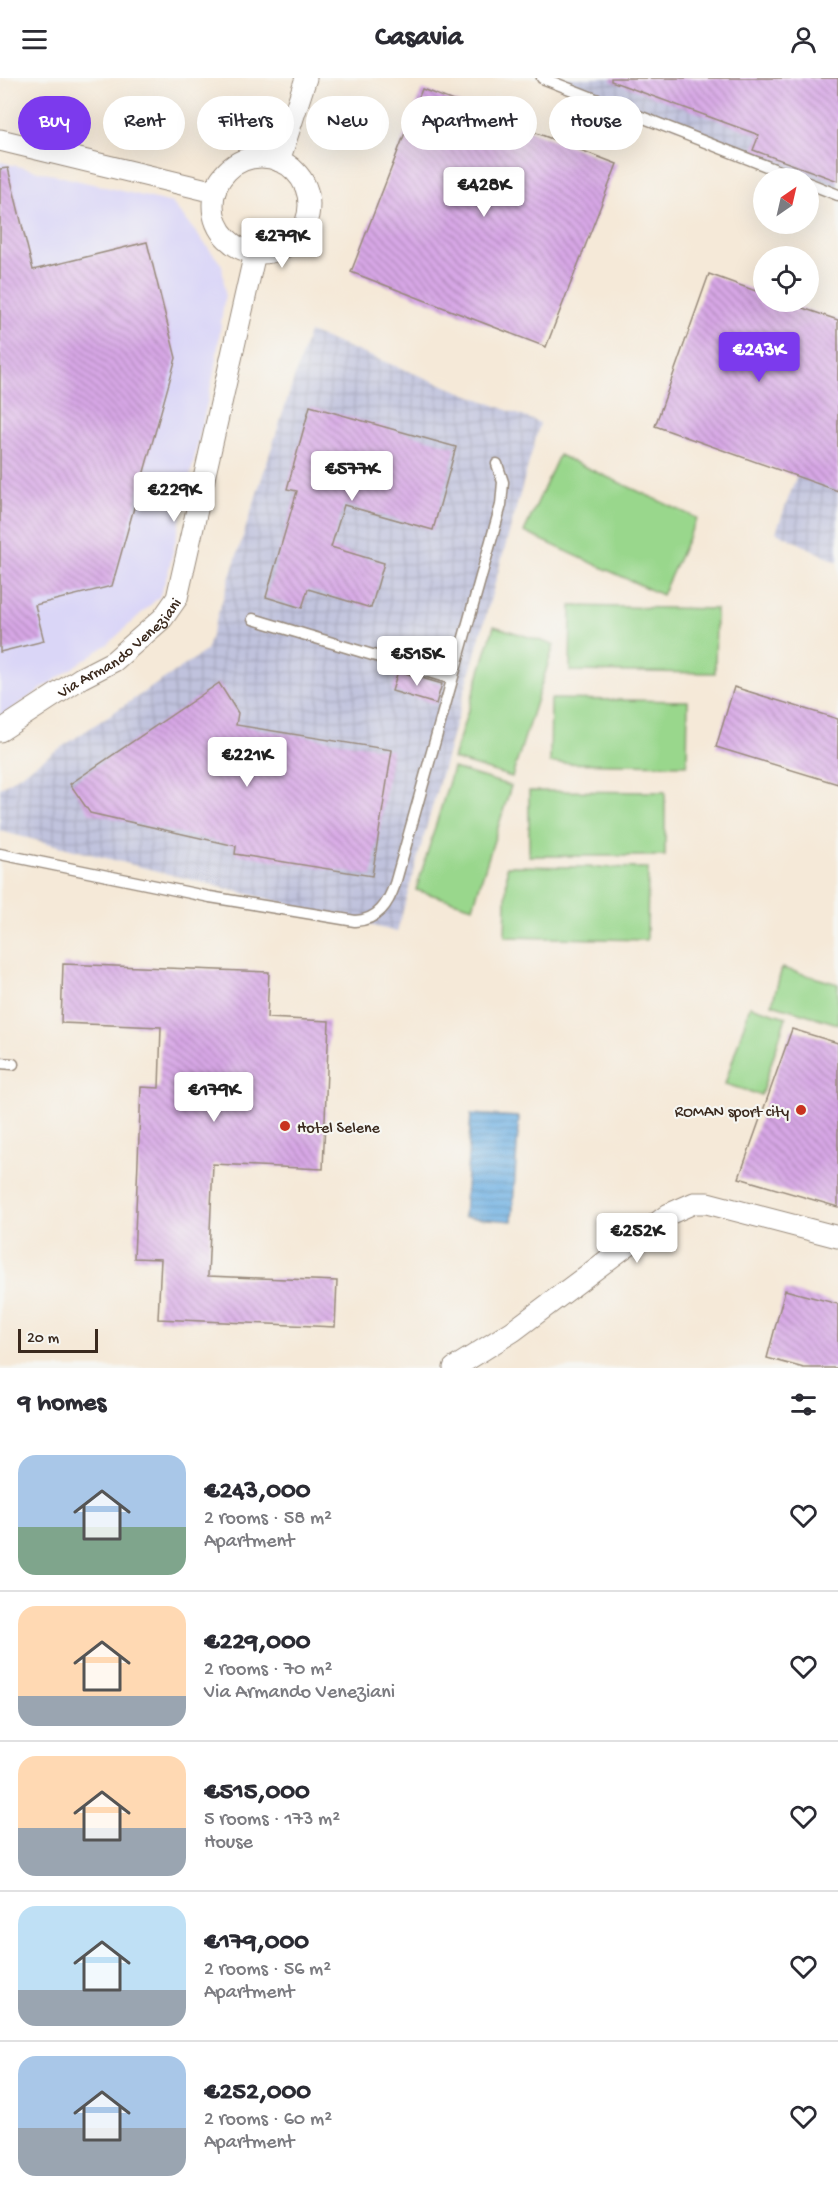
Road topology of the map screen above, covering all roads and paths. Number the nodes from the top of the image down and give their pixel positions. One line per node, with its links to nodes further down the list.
1 (306, 78): 4 (street)
2 (542, 78): 5 (lane)
3 (0, 140): 7 (street)
4 (279, 161): 7 (street); 9 (street)
5 (772, 168)
6 (819, 187): 8 (lane)
7 (215, 192): 9 (street)
8 (838, 195)
9 (255, 253): 13 (street, Via Armando Veneziani)
10 (497, 464): 12 (lane)
11 (254, 619): 12 (lane)
12 (452, 679): 14 (lane)
13 (0, 731)
14 (0, 854)
15 (0, 1063): 16 (lane)
16 (13, 1064)
17 (838, 1237): 18 (street)
18 (454, 1368)

